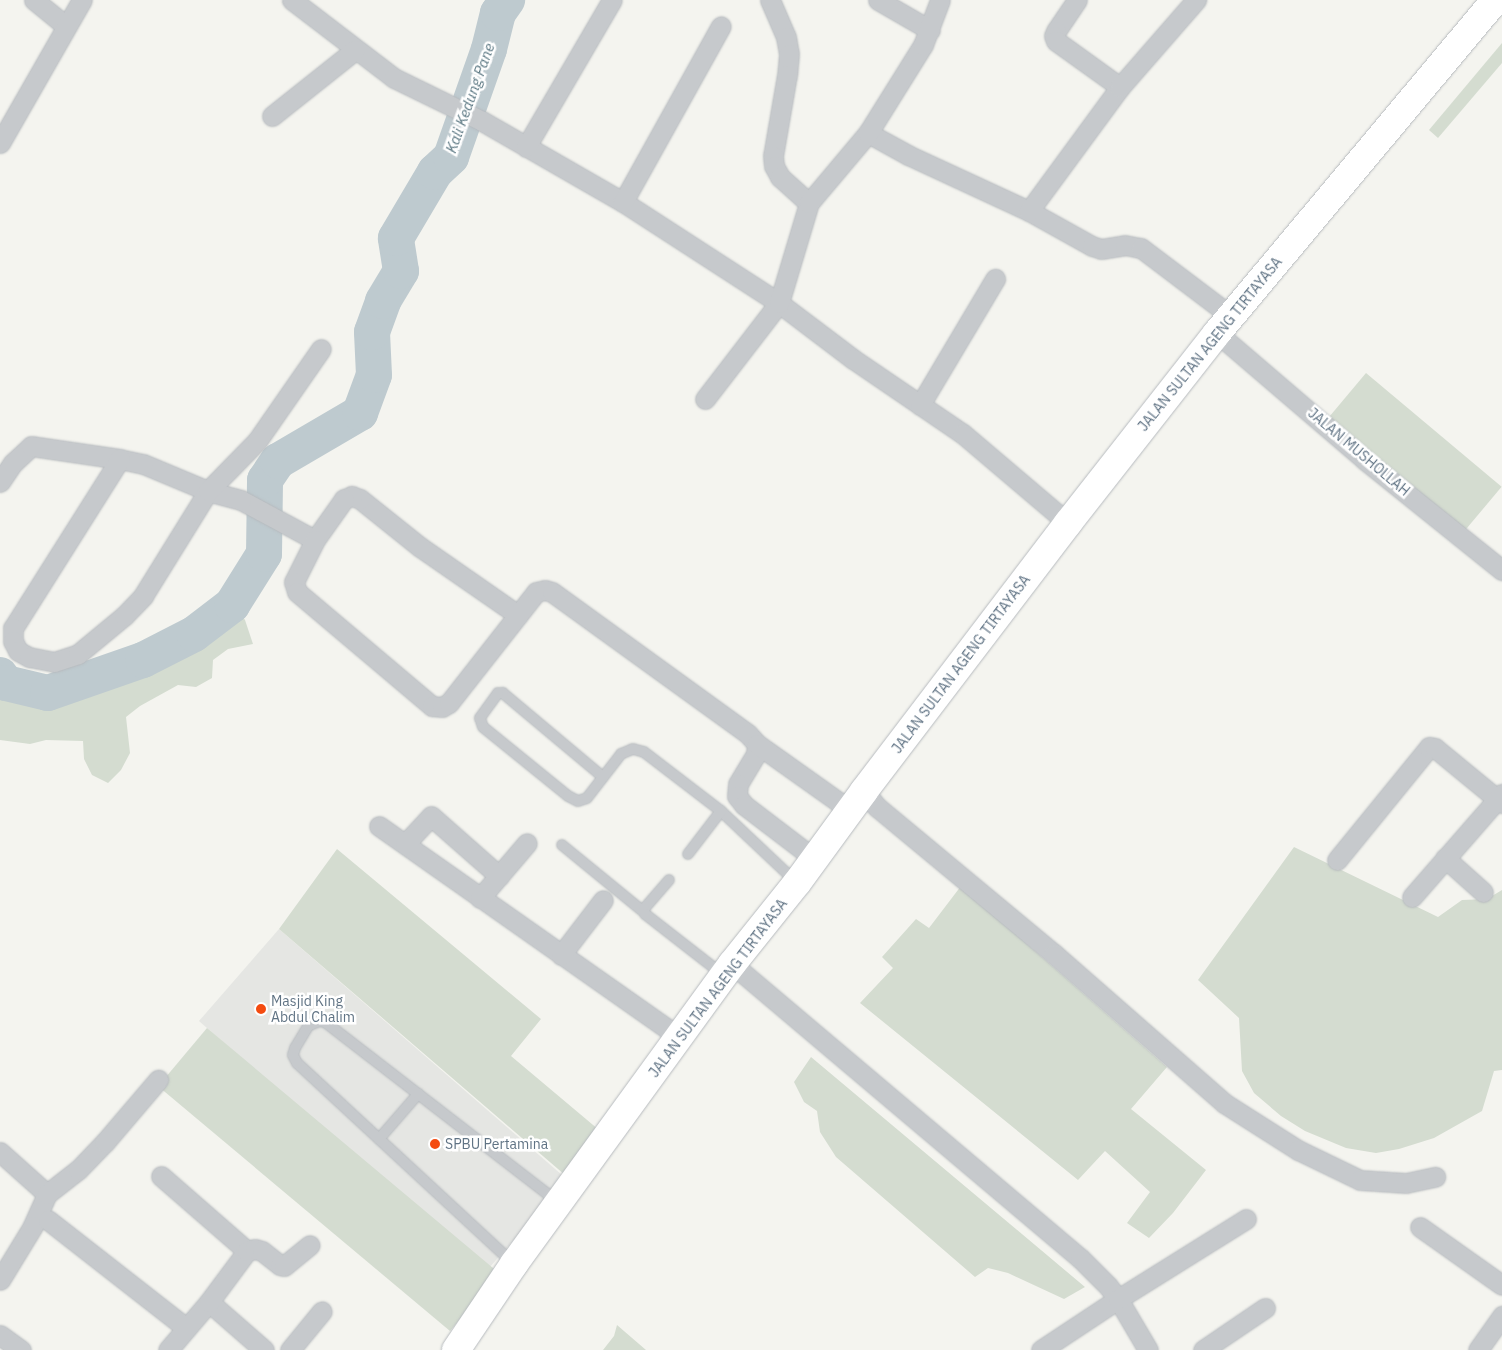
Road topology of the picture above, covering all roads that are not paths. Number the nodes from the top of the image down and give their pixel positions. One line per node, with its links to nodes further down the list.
1 (34, 0): 11 (street)
2 (82, 0): 11 (street)
3 (292, 0): 14 (street)
4 (612, 0): 19 (street)
5 (770, 0): 21 (street)
6 (878, 0): 13 (street)
7 (940, 0): 13 (street)
8 (1077, 0): 15 (street)
9 (1196, 0): 15 (street)
10 (1495, 0): 25 (main road, JALAN SULTAN AGENG TIRTAYASA)
11 (66, 26): 18 (street)
12 (721, 26): 20 (street)
13 (930, 30): 17 (street)
14 (355, 50): 16 (street); 19 (street)
15 (1120, 87): 22 (street)
16 (272, 116)
17 (868, 133): 21 (street); 22 (street, JALAN MUSHOLLAH)
18 (0, 143)
19 (526, 147): 20 (street)
20 (623, 202): 24 (street)
21 (809, 203): 24 (street)
22 (1029, 211): 25 (street, JALAN MUSHOLLAH)
23 (995, 279): 28 (street)
24 (779, 303): 27 (street); 28 (street)
25 (1232, 338): 32 (main road, JALAN SULTAN AGENG TIRTAYASA); 34 (street, JALAN MUSHOLLAH)
26 (322, 348): 31 (street)
27 (705, 399)
28 (920, 406): 32 (street)
29 (120, 459): 30 (street); 31 (street); 31 (street)
30 (0, 482)
31 (208, 490): 33 (street)
32 (1068, 523): 39 (main road, JALAN SULTAN AGENG TIRTAYASA)
33 (309, 536): 35 (street); 35 (street)
34 (1502, 570)
35 (518, 615): 36 (street)
36 (757, 744): 39 (street); 47 (street)
37 (604, 777): 37 (lane); 40 (lane)
38 (1500, 798): 46 (street); 48 (street)
39 (864, 803): 47 (main road, JALAN SULTAN AGENG TIRTAYASA); 65 (street)
40 (721, 811): 45 (lane); 51 (lane)
41 (380, 826): 42 (street)
42 (405, 844): 49 (street); 54 (street)
43 (527, 844): 49 (street)
44 (562, 845): 56 (lane)
45 (688, 854)
46 (1446, 858): 52 (street); 53 (street)
47 (815, 859): 51 (main road, JALAN SULTAN AGENG TIRTAYASA)
48 (1337, 860)
49 (499, 876): 54 (street)
50 (669, 880): 56 (lane)
51 (797, 883): 58 (main road, JALAN SULTAN AGENG TIRTAYASA)
52 (1483, 892)
53 (1412, 897)
54 (480, 898): 57 (street)
55 (603, 900): 57 (street)
56 (644, 912): 58 (lane)
57 (561, 955): 59 (street)
58 (734, 972): 59 (main road, JALAN SULTAN AGENG TIRTAYASA); 76 (street)
59 (681, 1038): 67 (main road, JALAN SULTAN AGENG TIRTAYASA)
60 (158, 1080): 66 (street)
61 (418, 1094): 62 (lane); 62 (lane); 67 (lane)
62 (379, 1139): 73 (lane)
63 (0, 1152): 66 (street)
64 (161, 1176): 72 (street)
65 (1435, 1177)
66 (47, 1194): 74 (street)
67 (558, 1202): 73 (main road, JALAN SULTAN AGENG TIRTAYASA)
68 (1246, 1219): 76 (street)
69 (48, 1220): 81 (street)
70 (1420, 1228): 75 (street)
71 (310, 1245): 72 (street)
72 (247, 1251): 77 (street)
73 (514, 1264): 87 (main road, JALAN SULTAN AGENG TIRTAYASA)
74 (0, 1280)
75 (1502, 1285)
76 (1118, 1299): 88 (street); 89 (street)
77 (209, 1302): 81 (street); 85 (street)
78 (1265, 1308): 90 (street)
79 (322, 1311): 86 (street)
80 (1502, 1316): 91 (street)
81 (186, 1328): 84 (street)
82 (0, 1335): 83 (street)
83 (21, 1350)
84 (168, 1350)
85 (264, 1350)
86 (290, 1350)
87 (456, 1350)
88 (1041, 1350)
89 (1148, 1350)
90 (1203, 1350)
91 (1478, 1350)

